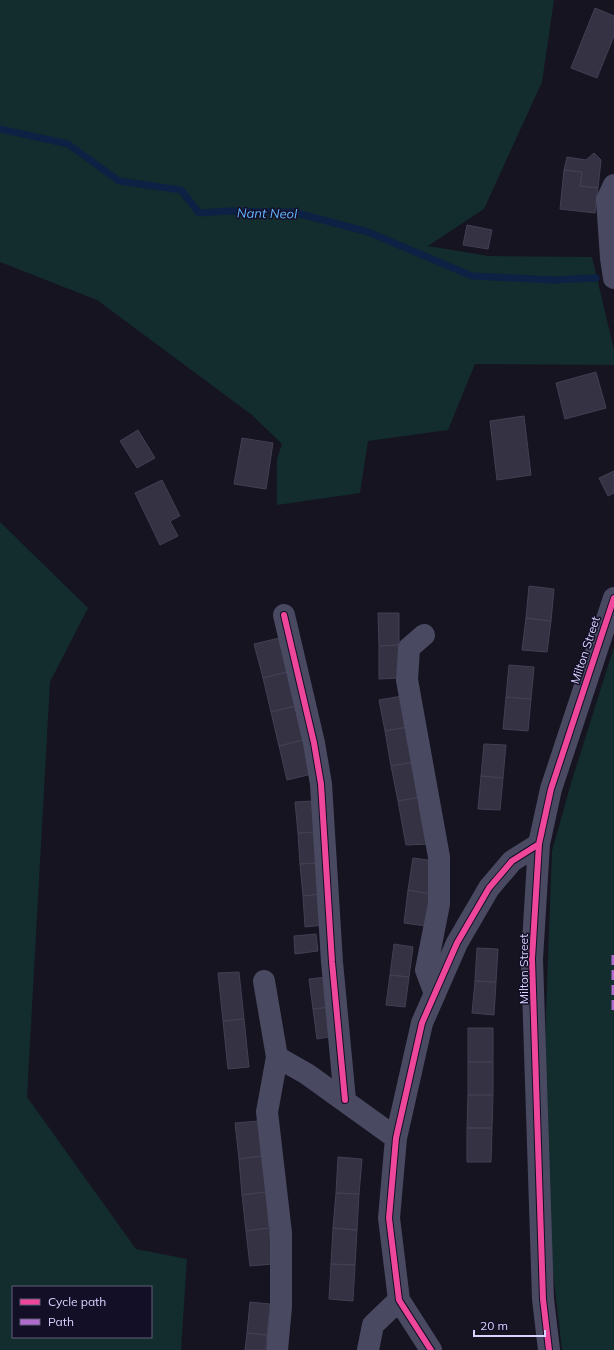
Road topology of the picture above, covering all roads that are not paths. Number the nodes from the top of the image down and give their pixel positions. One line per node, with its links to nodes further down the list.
1 (614, 185): 2 (street)
2 (614, 278)
3 (614, 598): 6 (street, Milton Street)
4 (284, 615): 10 (street)
5 (424, 635): 8 (street)
6 (538, 844): 8 (street); 16 (street, Milton Street)
7 (264, 982): 9 (street)
8 (435, 994): 11 (street)
9 (277, 1057): 10 (street); 13 (street)
10 (345, 1100): 11 (street)
11 (396, 1138): 12 (street)
12 (399, 1300): 14 (street); 15 (street)
13 (277, 1350)
14 (368, 1350)
15 (431, 1350)
16 (549, 1350)

